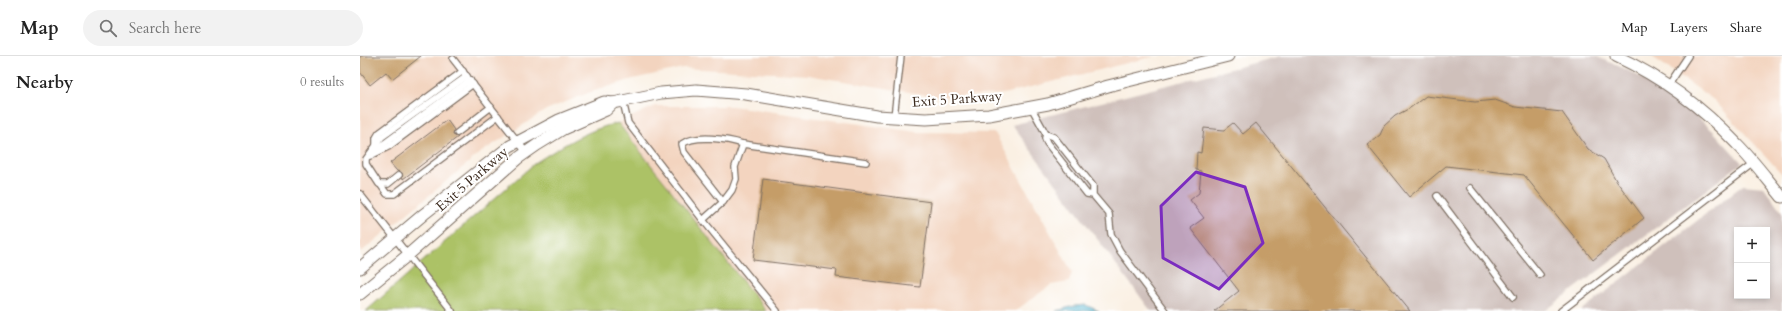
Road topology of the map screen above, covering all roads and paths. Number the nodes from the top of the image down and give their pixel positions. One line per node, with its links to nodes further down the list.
1 (901, 56): 12 (lane)
2 (1228, 56): 10 (street, Exit 5 Parkway)
3 (1616, 56): 7 (street)
4 (1688, 56): 7 (lane)
5 (453, 59): 6 (lane)
6 (468, 78): 9 (lane); 18 (lane); 18 (lane)
7 (1668, 86): 20 (street)
8 (618, 102): 12 (street, Exit 5 Parkway); 15 (street, Exit 5 Parkway); 17 (street, Exit 5 Parkway); 29 (lane)
9 (491, 107): 11 (lane); 13 (lane)
10 (1031, 107): 12 (street, Exit 5 Parkway); 14 (lane)
11 (498, 116): 15 (lane); 22 (lane)
12 (894, 117)
13 (457, 132)
14 (1046, 134): 25 (lane); 25 (lane)
15 (518, 142): 17 (lane); 30 (street, Exit 5 Parkway)
16 (744, 144): 19 (lane); 28 (lane); 28 (lane)
17 (526, 152): 31 (street, Exit 5 Parkway)
18 (371, 154): 22 (lane)
19 (866, 162)
20 (1754, 163): 27 (street); 39 (lane)
21 (400, 175): 22 (lane)
22 (379, 184)
23 (1470, 188): 33 (lane)
24 (360, 194): 30 (lane)
25 (1093, 195): 38 (lane)
26 (1437, 196): 35 (lane)
27 (1782, 197)
28 (723, 202): 29 (lane)
29 (703, 220): 37 (lane)
30 (396, 239): 31 (lane); 32 (street, Exit 5 Parkway)
31 (408, 256): 34 (street, Exit 5 Parkway); 36 (lane)
32 (360, 268)
33 (1540, 275)
34 (360, 294)
35 (1513, 297)
36 (452, 311)
37 (777, 311)
38 (1166, 311)
39 (1562, 311)

